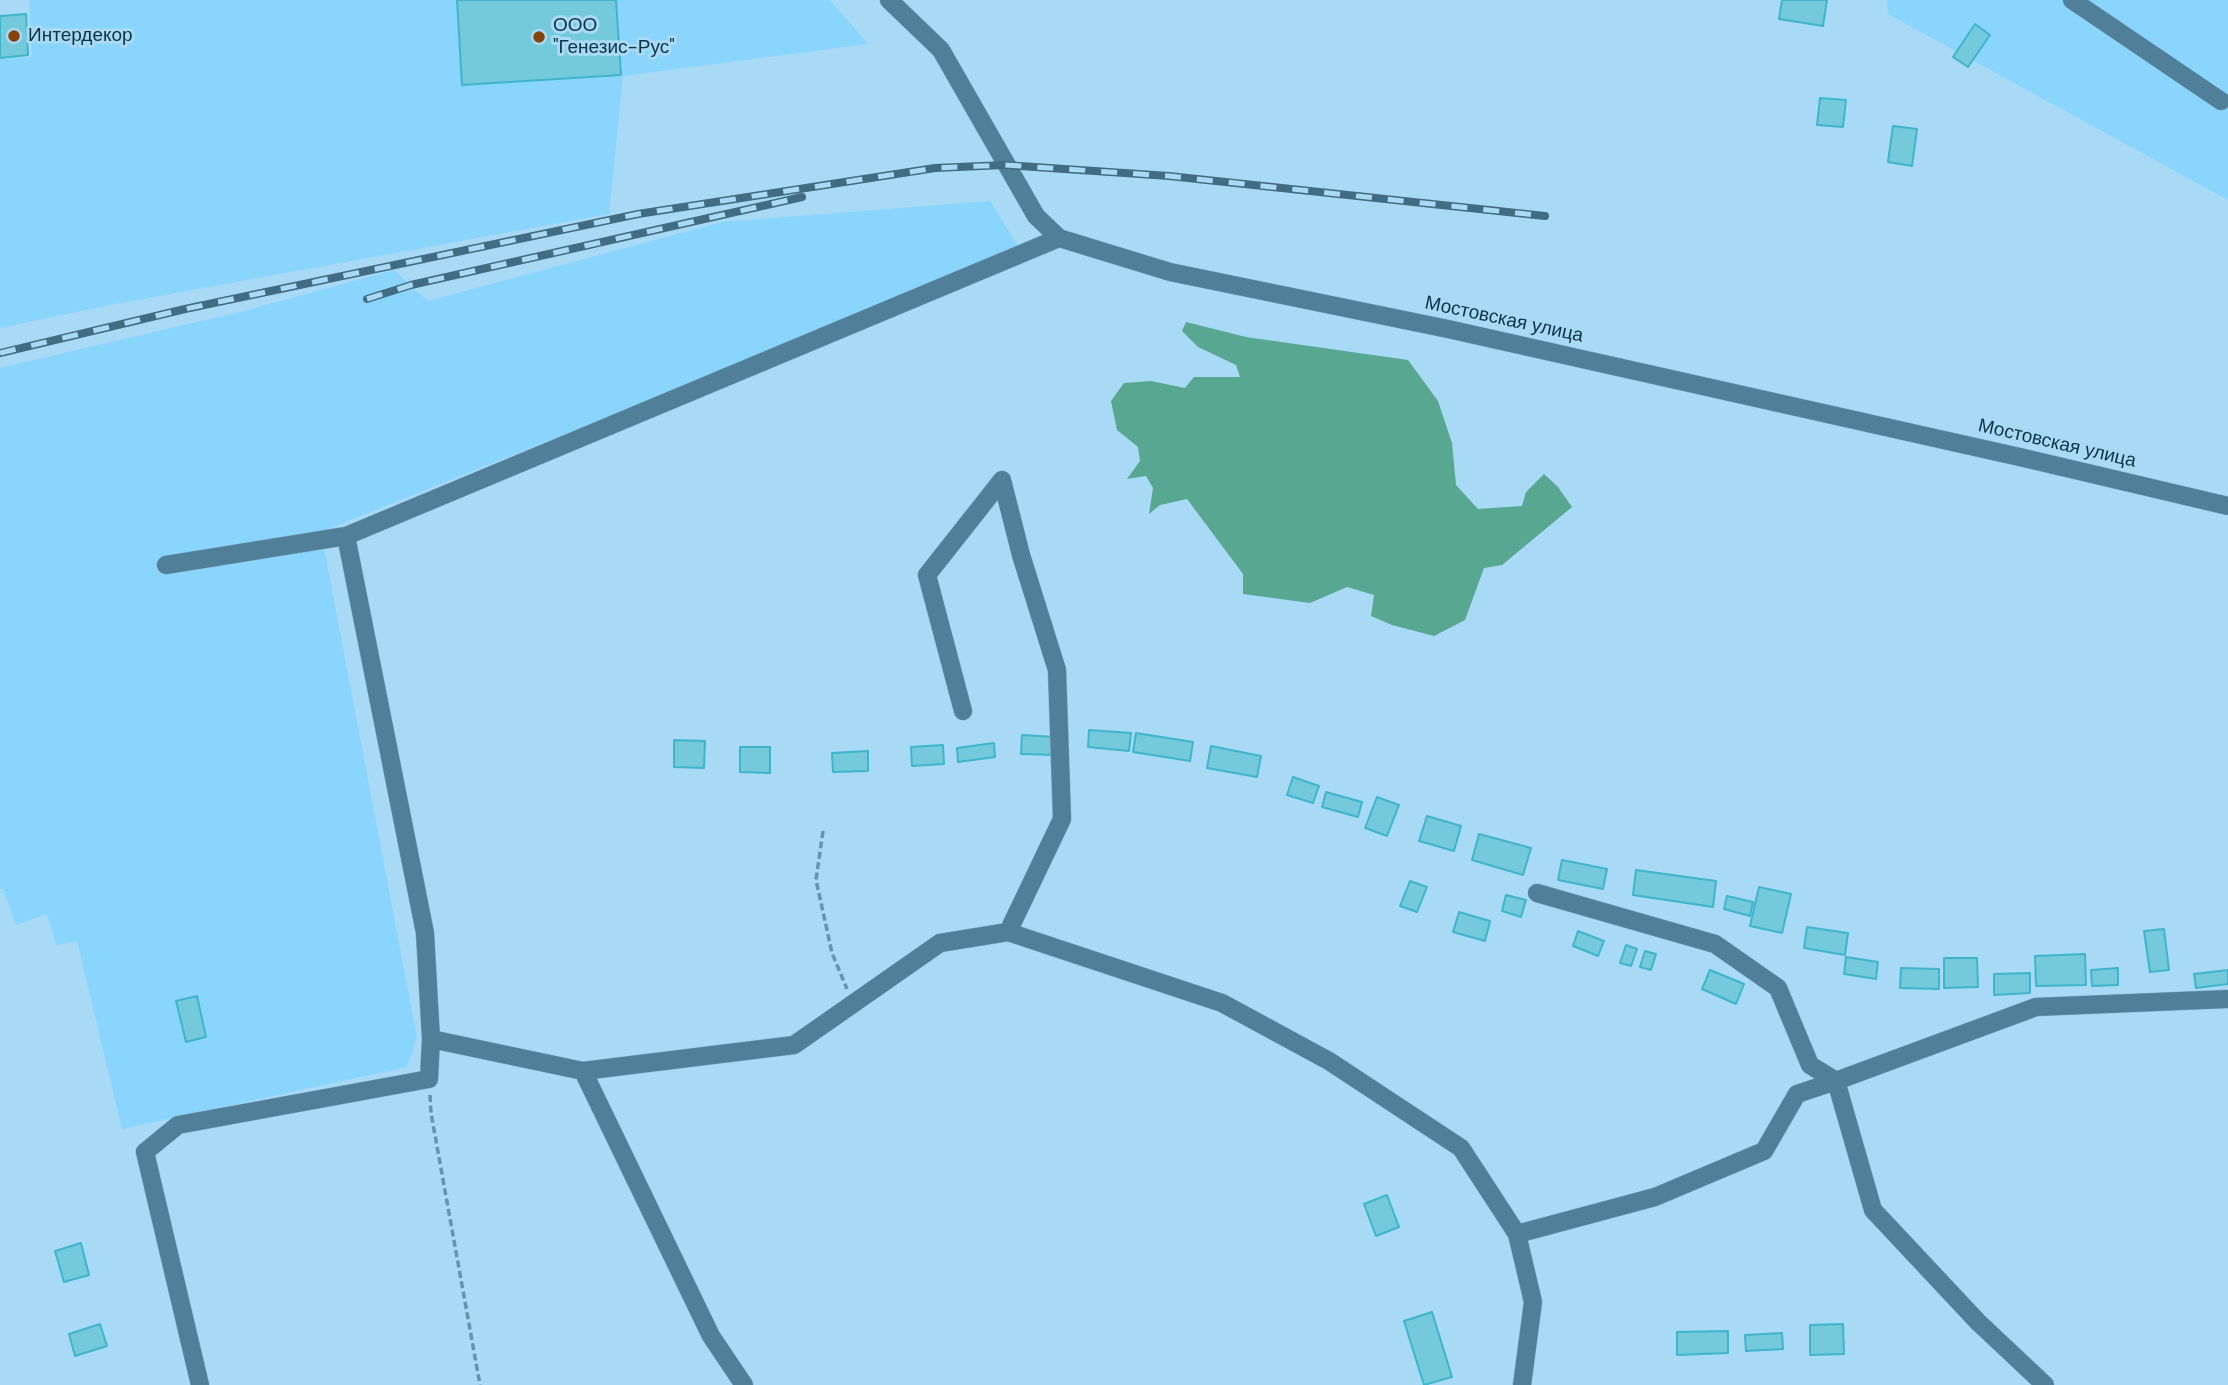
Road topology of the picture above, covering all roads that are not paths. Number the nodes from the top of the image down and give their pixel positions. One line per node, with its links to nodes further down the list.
1 (889, 0): 4 (street, Мостовская улица)
2 (2071, 0): 3 (street)
3 (2221, 101)
4 (1059, 238): 5 (street, Мостовская улица); 6 (street)
5 (2228, 506)
6 (346, 536): 7 (street); 12 (street)
7 (166, 565)
8 (963, 710): 10 (street)
9 (1537, 893): 14 (street)
10 (1008, 932): 13 (street); 15 (street)
11 (2228, 999): 14 (street)
12 (431, 1039): 13 (street); 16 (street)
13 (583, 1071): 17 (street)
14 (1836, 1082): 15 (street); 19 (street)
15 (1517, 1234): 18 (street)
16 (200, 1385)
17 (744, 1385)
18 (1522, 1385)
19 (2045, 1385)

